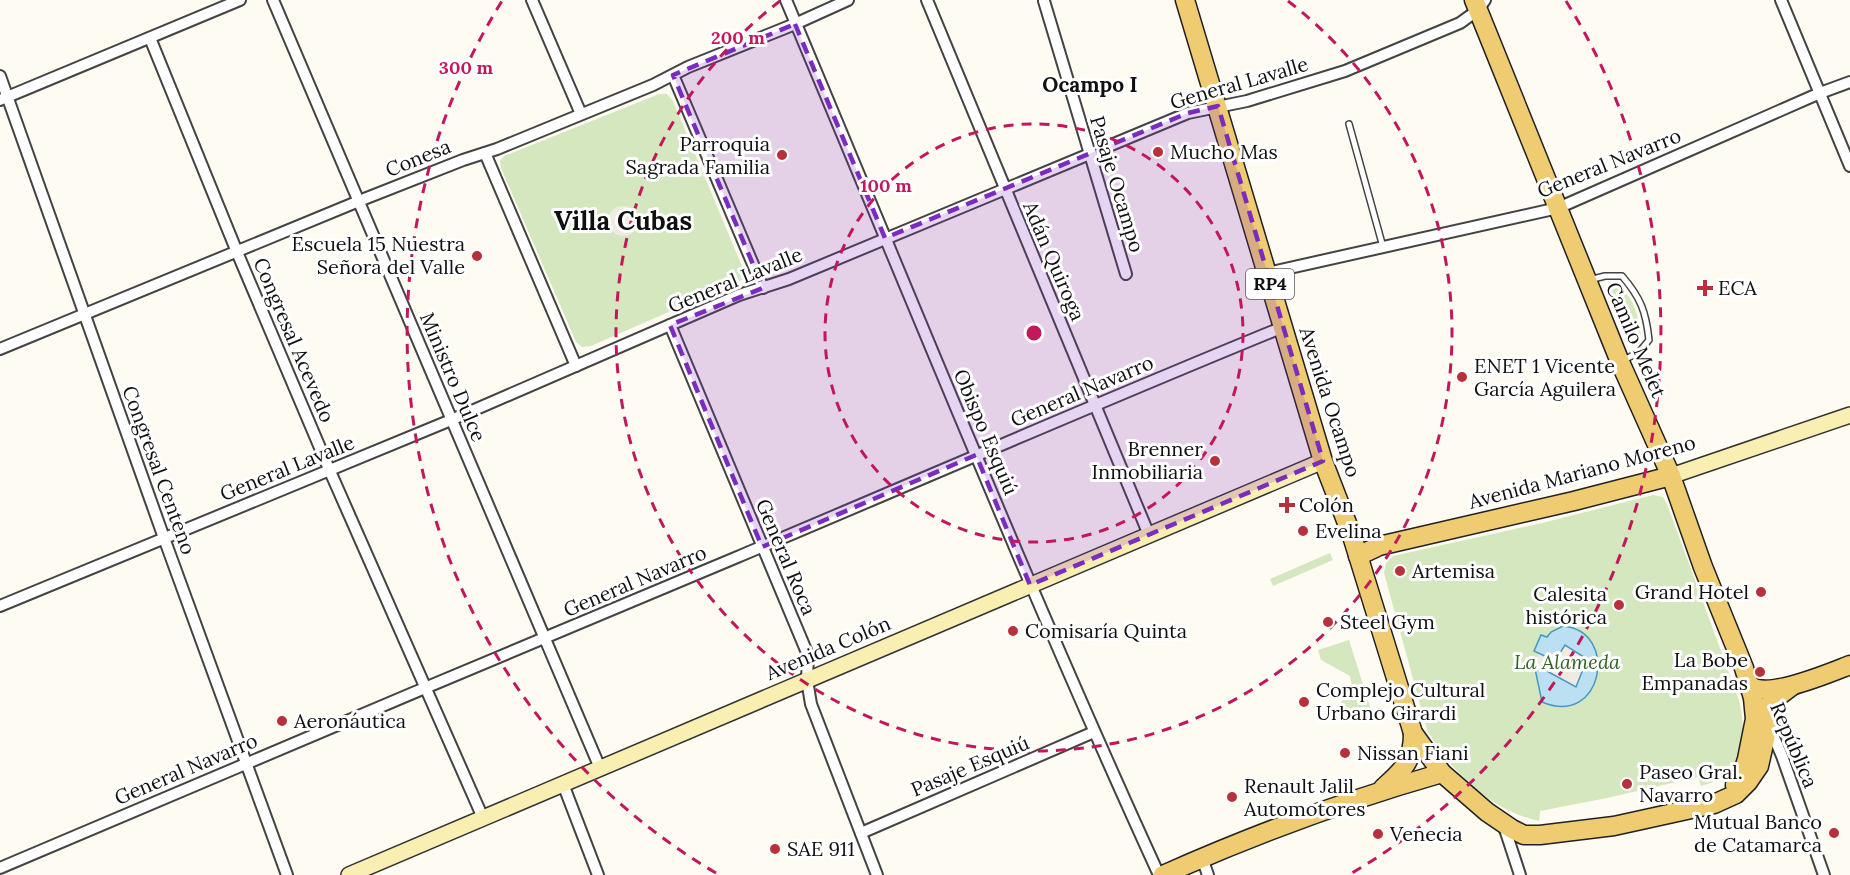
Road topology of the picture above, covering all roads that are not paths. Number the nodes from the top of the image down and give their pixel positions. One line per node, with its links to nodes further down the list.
1 (240, 0): 12 (street)
2 (273, 0): 25 (street, Ministro Dulce)
3 (532, 0): 19 (street)
4 (786, 0): 11 (street, Obispo Esquiú)
5 (848, 0): 11 (street, Conesa)
6 (927, 0): 24 (street, Adán Quiroga)
7 (1185, 0): 18 (main road, Avenida Ocampo / RP4)
8 (1781, 0): 16 (street)
9 (1044, 2): 22 (street, Pasaje Ocampo)
10 (1479, 3): 18 (street, General Lavalle); 26 (main road, Camilo Melet)
11 (795, 24): 13 (street, Conesa); 27 (street, Obispo Esquiú)
12 (150, 38): 17 (street); 29 (street, Congresal Acevedo)
13 (673, 75): 19 (street, Conesa); 33 (street)
14 (0, 76): 17 (street, Congresal Centeno)
15 (1850, 82): 16 (street, General Navarro)
16 (1820, 93): 23 (street); 26 (street, General Navarro)
17 (4, 98): 34 (street, Congresal Centeno)
18 (1218, 106): 22 (street, General Lavalle); 30 (main road, Avenida Ocampo / RP4)
19 (581, 114): 21 (street, Conesa)
20 (1348, 124): 28 (lane)
21 (485, 153): 25 (street, Conesa); 39 (street)
22 (1089, 154): 24 (street, General Lavalle); 31 (street, Pasaje Ocampo)
23 (1850, 166)
24 (1004, 189): 27 (street, General Lavalle); 40 (street, Adán Quiroga)
25 (359, 201): 29 (street, Conesa); 42 (street, Ministro Dulce)
26 (1558, 208): 28 (street, General Navarro); 32 (main road, Camilo Melet)
27 (885, 238): 33 (street, General Lavalle); 43 (street, Obispo Esquiú)
28 (1383, 247): 30 (street, General Navarro)
29 (237, 252): 34 (street, Conesa); 45 (street, Congresal Acevedo)
30 (1267, 273): 36 (main road, Avenida Ocampo / RP4)
31 (1126, 274)
32 (1587, 280): 38 (main road, Camilo Melet); 38 (lane)
33 (763, 288): 35 (street, General Lavalle)
34 (85, 316): 37 (street, Conesa); 48 (street, Congresal Centeno)
35 (670, 325): 39 (street, General Lavalle); 49 (street, General Roca)
36 (1283, 327): 40 (street, General Navarro); 44 (main road, Avenida Ocampo / RP4)
37 (0, 349)
38 (1620, 362): 46 (main road, Camilo Melet)
39 (576, 366): 42 (street, General Lavalle)
40 (1095, 404): 43 (street, General Navarro); 47 (street, Adán Quiroga)
41 (1850, 415): 46 (street, Avenida Mariano Moreno)
42 (451, 420): 45 (street, General Lavalle); 53 (street, Ministro Dulce)
43 (976, 455): 49 (street, General Navarro); 51 (street, Obispo Esquiú)
44 (1323, 462): 47 (street, Avenida Colón); 50 (main road, Avenida Ocampo / RP4)
45 (329, 469): 48 (street, General Lavalle); 57 (street, Congresal Acevedo)
46 (1671, 476): 50 (main road, Avenida Mariano Moreno); 58 (main road, Camilo Melet)
47 (1149, 535): 51 (street, Avenida Colón)
48 (164, 538): 52 (street, General Lavalle); 61 (street, Congresal Centeno)
49 (762, 547): 53 (street, General Navarro); 55 (street, General Roca)
50 (1358, 556): 60 (main road, Avenida Ocampo / RP4)
51 (1030, 585): 55 (street, Avenida Colón); 59 (street, Obispo Esquiú)
52 (0, 606)
53 (546, 638): 57 (street, General Navarro); 62 (street, Ministro Dulce)
54 (1850, 665): 56 (main road)
55 (807, 680): 62 (street, Avenida Colón); 69 (street, General Roca)
56 (1792, 686): 58 (main road); 58 (main road)
57 (427, 687): 61 (street, General Navarro); 67 (street, Congresal Acevedo)
58 (1758, 705): 66 (main road); 66 (main road); 78 (street, República)
59 (1094, 732): 69 (street, Pasaje Esquiú); 76 (street, Obispo Esquiú)
60 (1413, 734): 63 (main road, Avenida Ocampo / RP4); 65 (main road)
61 (245, 762): 71 (street, General Navarro); 72 (street, Congresal Centeno)
62 (600, 768): 64 (street, Avenida Colón)
63 (1442, 773): 65 (main road); 68 (main road, Avenida Ocampo)
64 (564, 784): 67 (street, Avenida Colón); 74 (street)
65 (1379, 791): 70 (main road)
66 (1722, 801): 68 (main road, Avenida Ocampo)
67 (483, 818): 73 (street, Avenida Colón)
68 (1503, 823): 77 (street)
69 (861, 833): 75 (street, General Roca)
70 (1205, 866): 76 (main road)
71 (0, 868)
72 (287, 875)
73 (349, 875)
74 (598, 875)
75 (877, 875)
76 (1161, 875)
77 (1520, 875)
78 (1824, 875)

